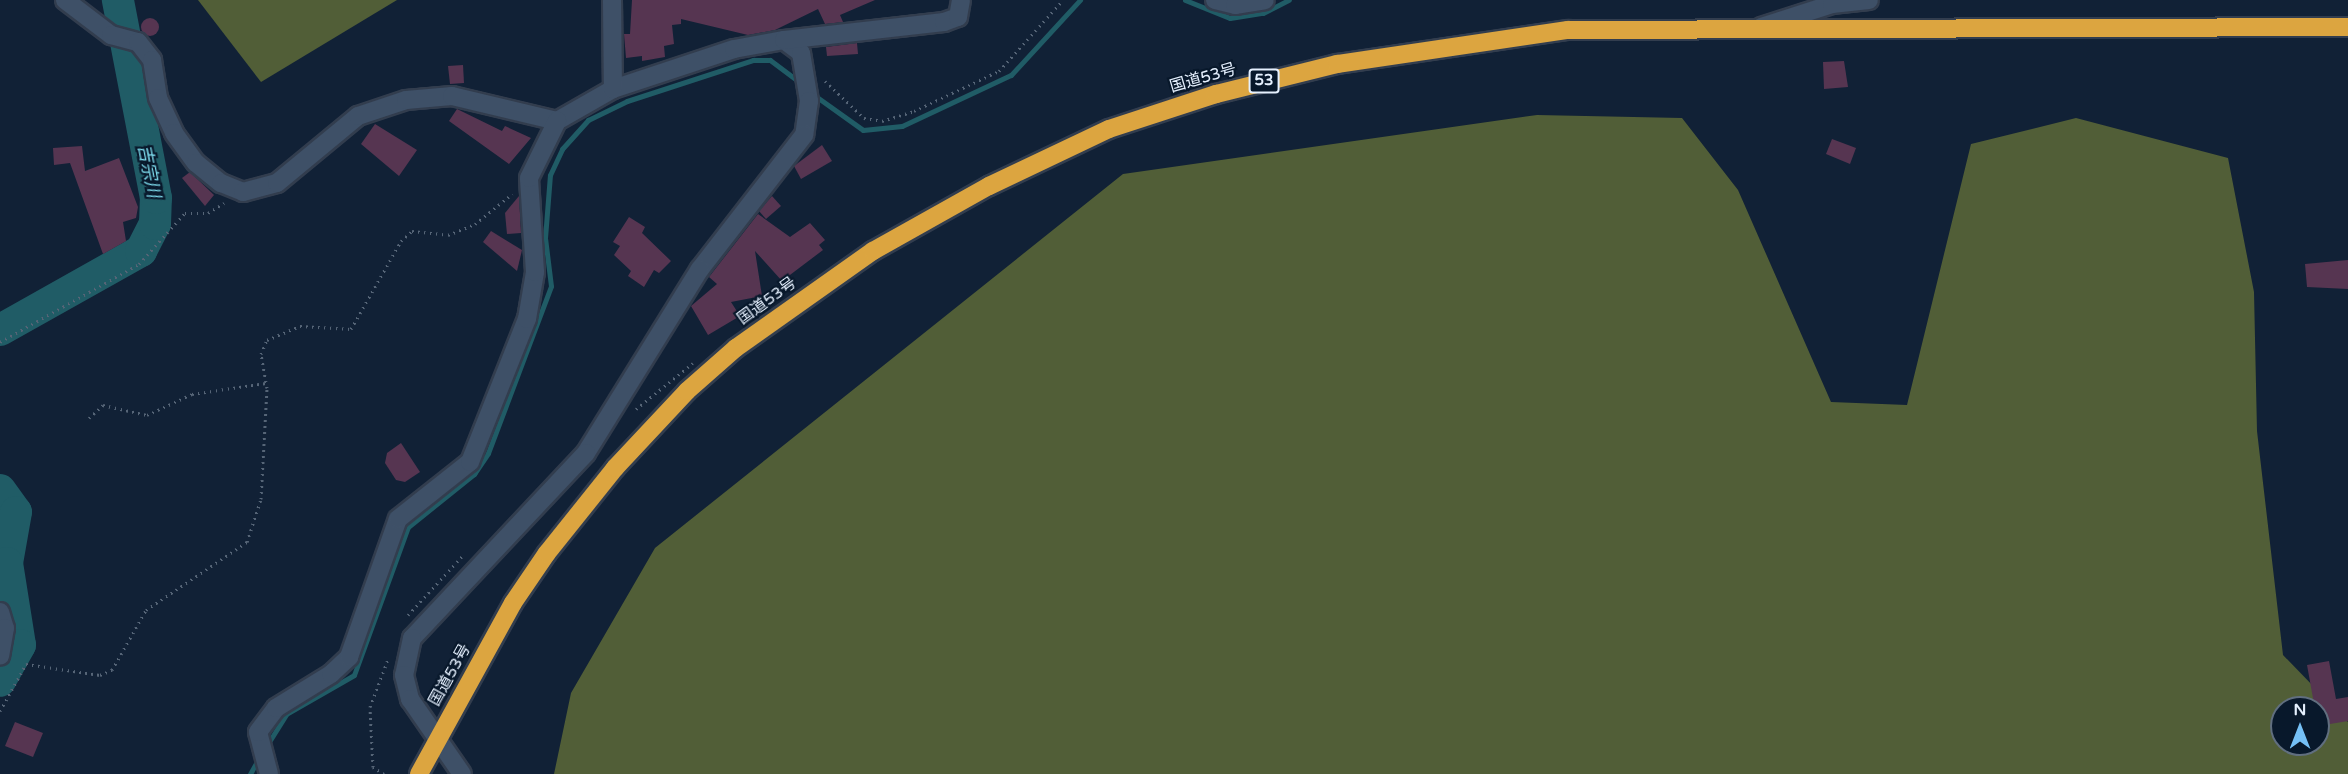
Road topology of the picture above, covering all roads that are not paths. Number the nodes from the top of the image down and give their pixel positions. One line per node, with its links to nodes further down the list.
1 (65, 0): 11 (street)
2 (612, 0): 10 (street)
3 (961, 0): 9 (street)
4 (1215, 0): 5 (street)
5 (1265, 0)
6 (1869, 0): 8 (street)
7 (2348, 27): 8 (highway, 国道53号 / 53)
8 (1758, 28): 14 (highway, 国道53号 / 53)
9 (784, 40): 10 (street); 14 (street)
10 (613, 89): 11 (street)
11 (557, 121): 15 (street)
12 (0, 612): 13 (street)
13 (0, 656)
14 (438, 737): 16 (highway, 国道53号 / 53); 17 (street)
15 (268, 770)
16 (419, 774)
17 (462, 774)

